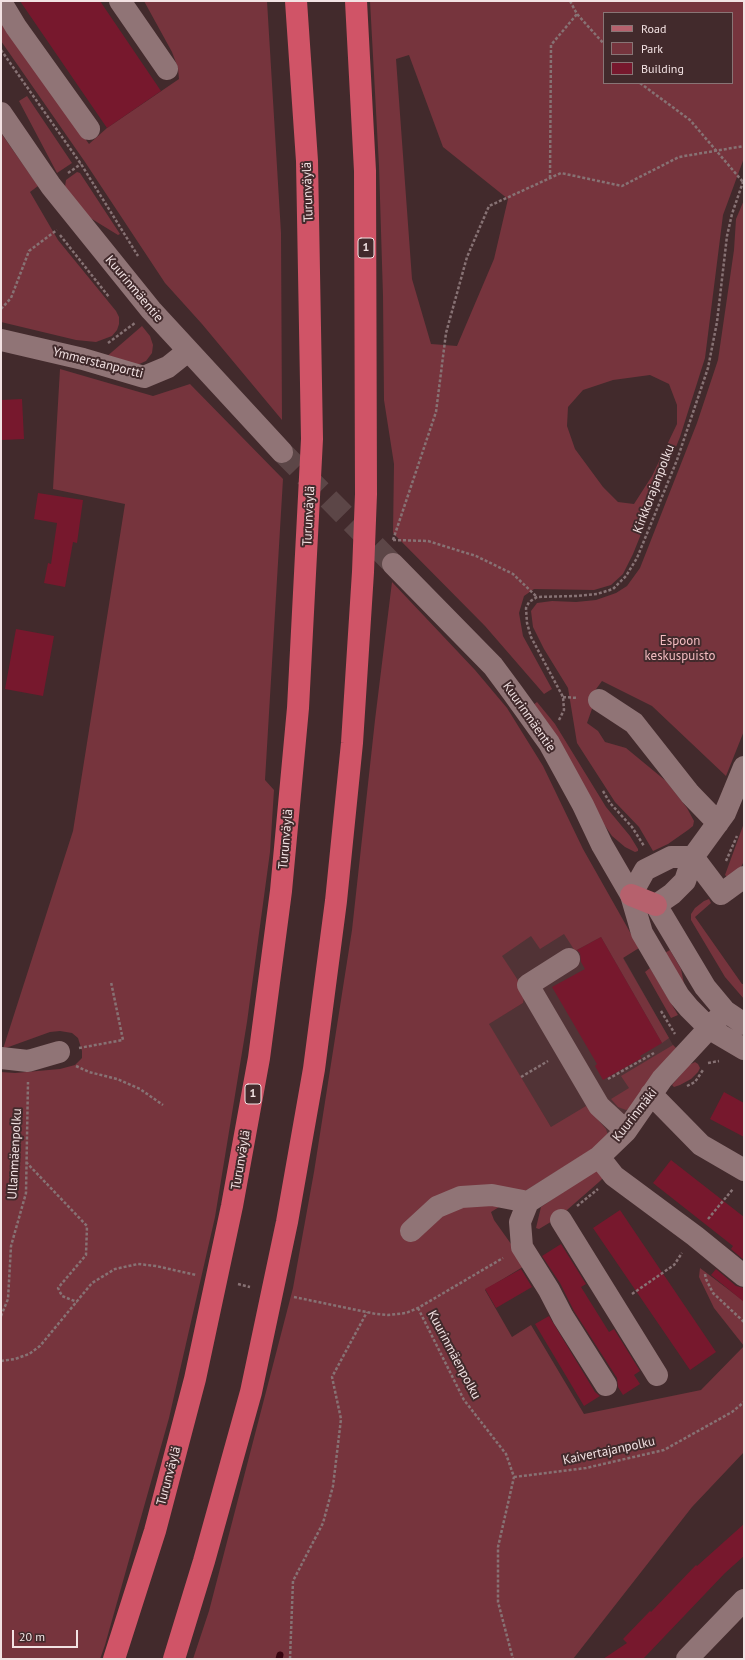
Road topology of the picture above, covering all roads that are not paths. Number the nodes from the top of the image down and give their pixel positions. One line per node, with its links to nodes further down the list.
1 (120, 1): 5 (street)
2 (296, 1): 37 (highway, Turunväylä / 1)
3 (356, 1): 38 (highway, 1)
4 (1, 2): 7 (street)
5 (166, 69)
6 (1, 113): 9 (street, Kuurinmäentie)
7 (89, 129)
8 (1, 340): 9 (street, Ymmerstanportti)
9 (188, 351): 10 (street, Kuurinmäentie)
10 (282, 452)
11 (393, 564): 17 (street, Kuurinmäentie)
12 (600, 700): 14 (street)
13 (744, 767): 14 (street)
14 (718, 823): 15 (street)
15 (693, 857): 16 (street); 17 (street); 18 (street)
16 (744, 877)
17 (631, 895): 18 (main road); 22 (street, Kuurinmäentie)
18 (656, 905): 20 (street)
19 (569, 959): 27 (street)
20 (725, 1011): 21 (street); 22 (street, Kuurinmäki)
21 (744, 1024)
22 (710, 1029): 23 (street, Kuurinmäentie); 26 (street, Kuurinmäki)
23 (744, 1049)
24 (59, 1052): 25 (street)
25 (1, 1058)
26 (651, 1094): 27 (street, Kuurinmäki); 29 (street)
27 (626, 1131): 28 (street, Kuurinmäki)
28 (599, 1157): 30 (street, Kuurinmäki); 33 (street)
29 (739, 1178)
30 (528, 1202): 32 (street); 35 (street)
31 (561, 1220): 34 (street)
32 (411, 1232)
33 (744, 1276)
34 (657, 1375)
35 (606, 1385)
36 (744, 1600): 39 (street)
37 (114, 1659)
38 (174, 1659)
39 (687, 1659)

